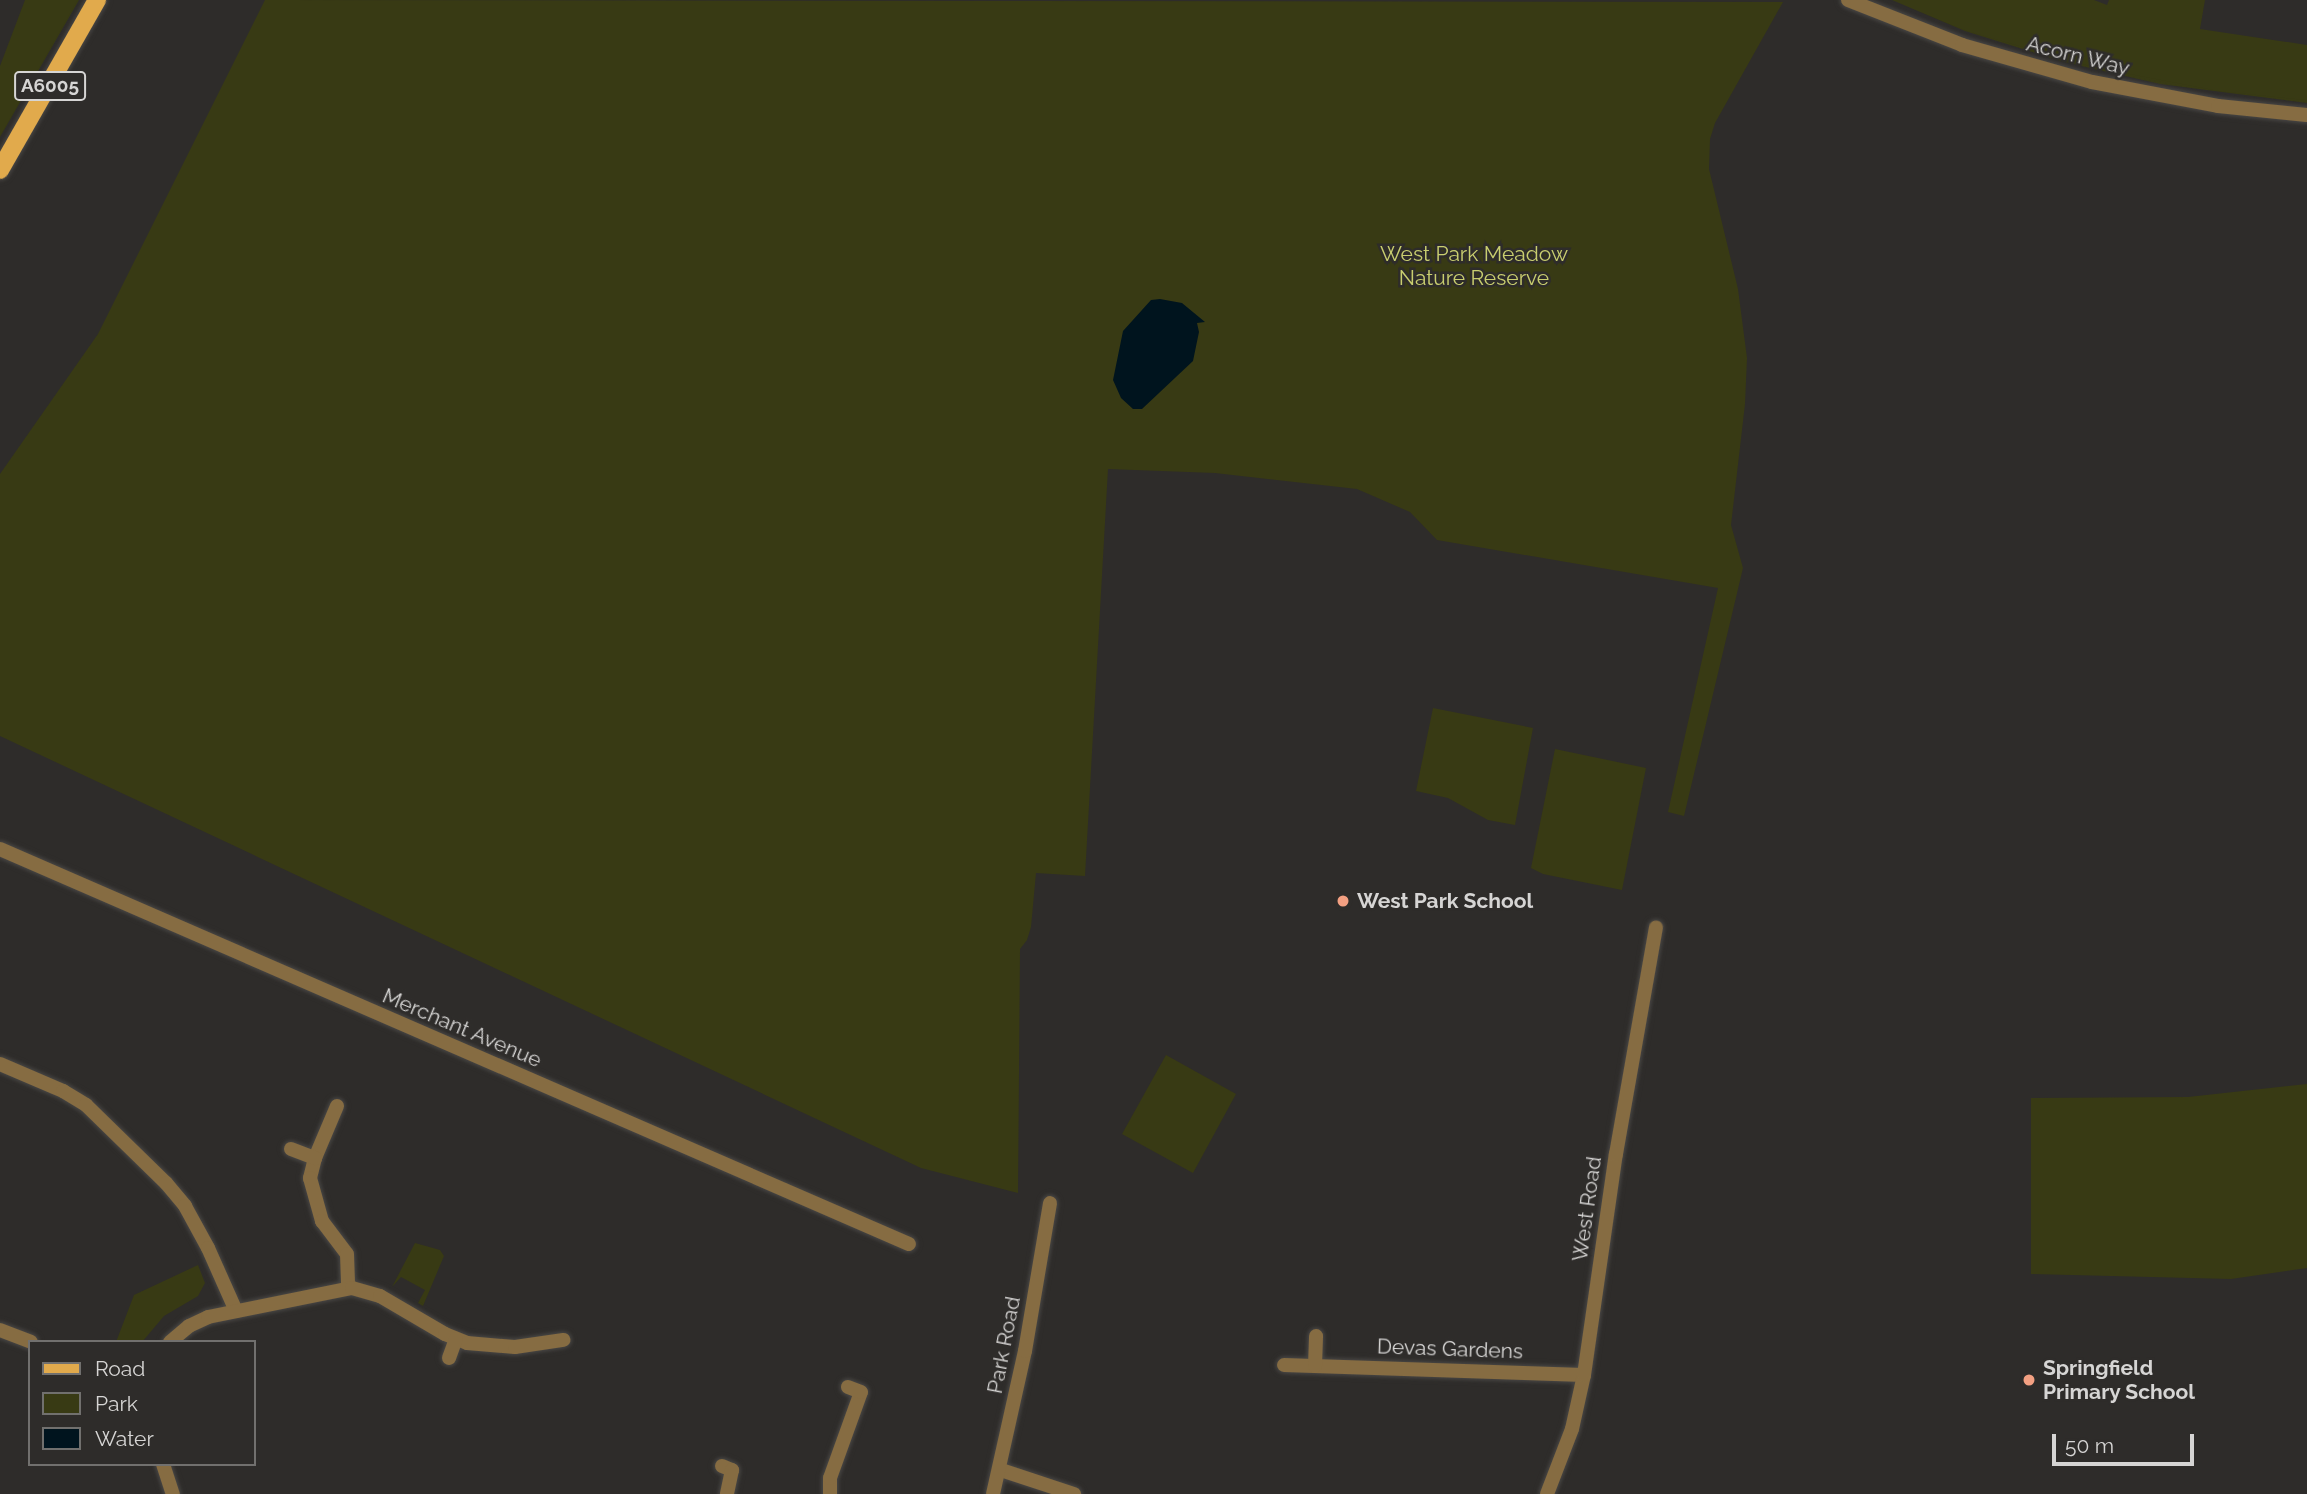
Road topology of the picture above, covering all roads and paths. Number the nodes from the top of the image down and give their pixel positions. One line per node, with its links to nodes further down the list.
1 (97, 0): 4 (main road, A6005)
2 (1848, 0): 3 (street, Acorn Way)
3 (2307, 115)
4 (0, 170)
5 (0, 849): 12 (street, Merchant Avenue)
6 (1656, 927): 24 (street, West Road)
7 (0, 1064): 14 (street)
8 (337, 1106): 10 (street)
9 (290, 1149): 10 (street)
10 (314, 1158): 13 (street)
11 (1050, 1203): 28 (street, Park Road)
12 (909, 1244)
13 (348, 1288): 14 (street); 17 (street)
14 (236, 1311): 18 (street)
15 (0, 1330): 20 (street)
16 (1316, 1336): 23 (street)
17 (456, 1339): 19 (street); 21 (street)
18 (173, 1340)
19 (563, 1340)
20 (28, 1341)
21 (449, 1358)
22 (1284, 1365): 23 (street, Devas Gardens)
23 (1315, 1366): 24 (street, Devas Gardens)
24 (1584, 1374): 34 (street, West Road)
25 (848, 1387): 31 (street)
26 (164, 1466): 29 (street)
27 (722, 1466): 30 (street)
28 (1001, 1470): 32 (street, Park Road); 33 (street)
29 (173, 1494)
30 (727, 1494)
31 (830, 1494)
32 (993, 1494)
33 (1073, 1494)
34 (1547, 1494)

